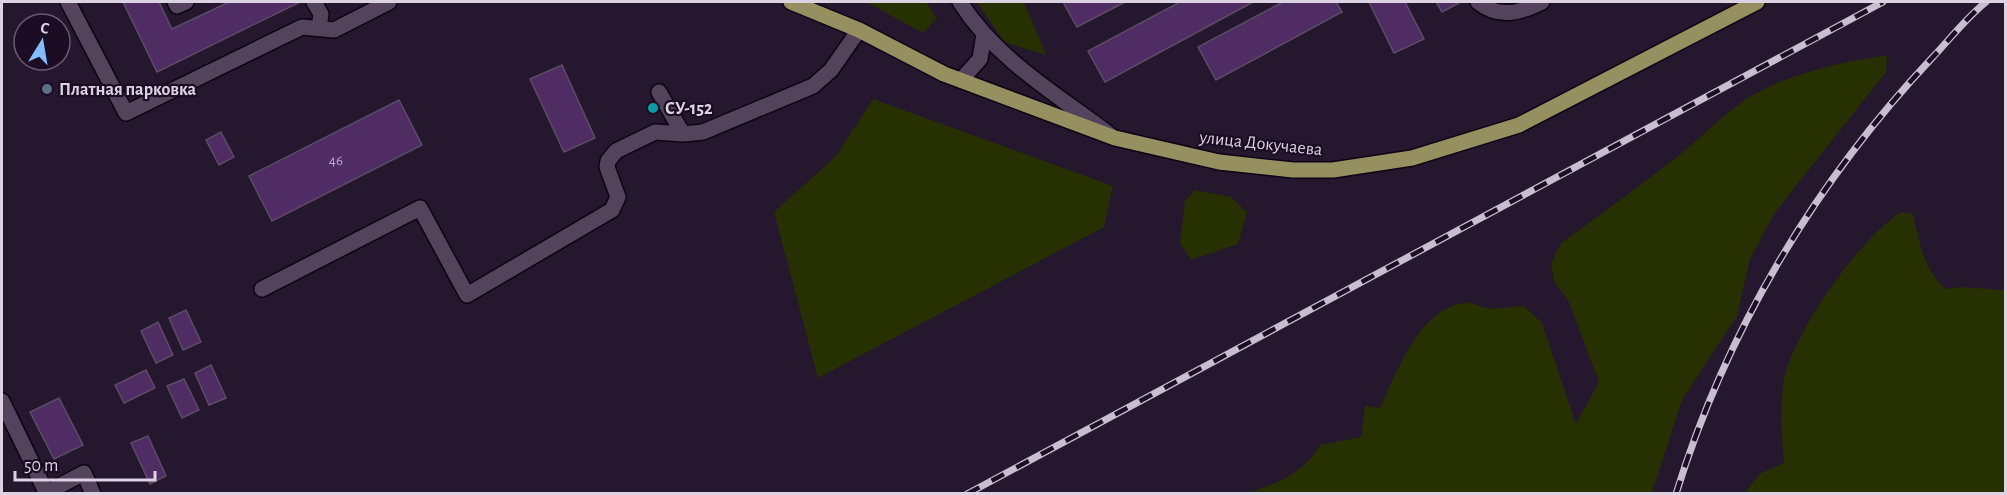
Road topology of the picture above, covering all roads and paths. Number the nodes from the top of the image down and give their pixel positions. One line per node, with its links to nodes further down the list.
1 (68, 2): 11 (lane)
2 (175, 2): 3 (lane)
3 (186, 2)
4 (314, 2): 11 (lane)
5 (389, 2): 11 (lane)
6 (791, 2): 12 (main road, улица Докучаева)
7 (960, 2): 13 (lane)
8 (1479, 2): 9 (lane)
9 (1542, 2)
10 (1757, 2): 17 (main road, улица Докучаева)
11 (319, 28)
12 (859, 30): 14 (main road, улица Докучаева); 16 (lane)
13 (984, 34): 14 (lane); 17 (lane)
14 (961, 80): 17 (main road, улица Докучаева)
15 (659, 92): 16 (lane)
16 (683, 134): 18 (lane)
17 (1115, 138)
18 (262, 289)
19 (2, 401): 20 (lane)
20 (45, 493): 21 (lane)
21 (93, 494)

